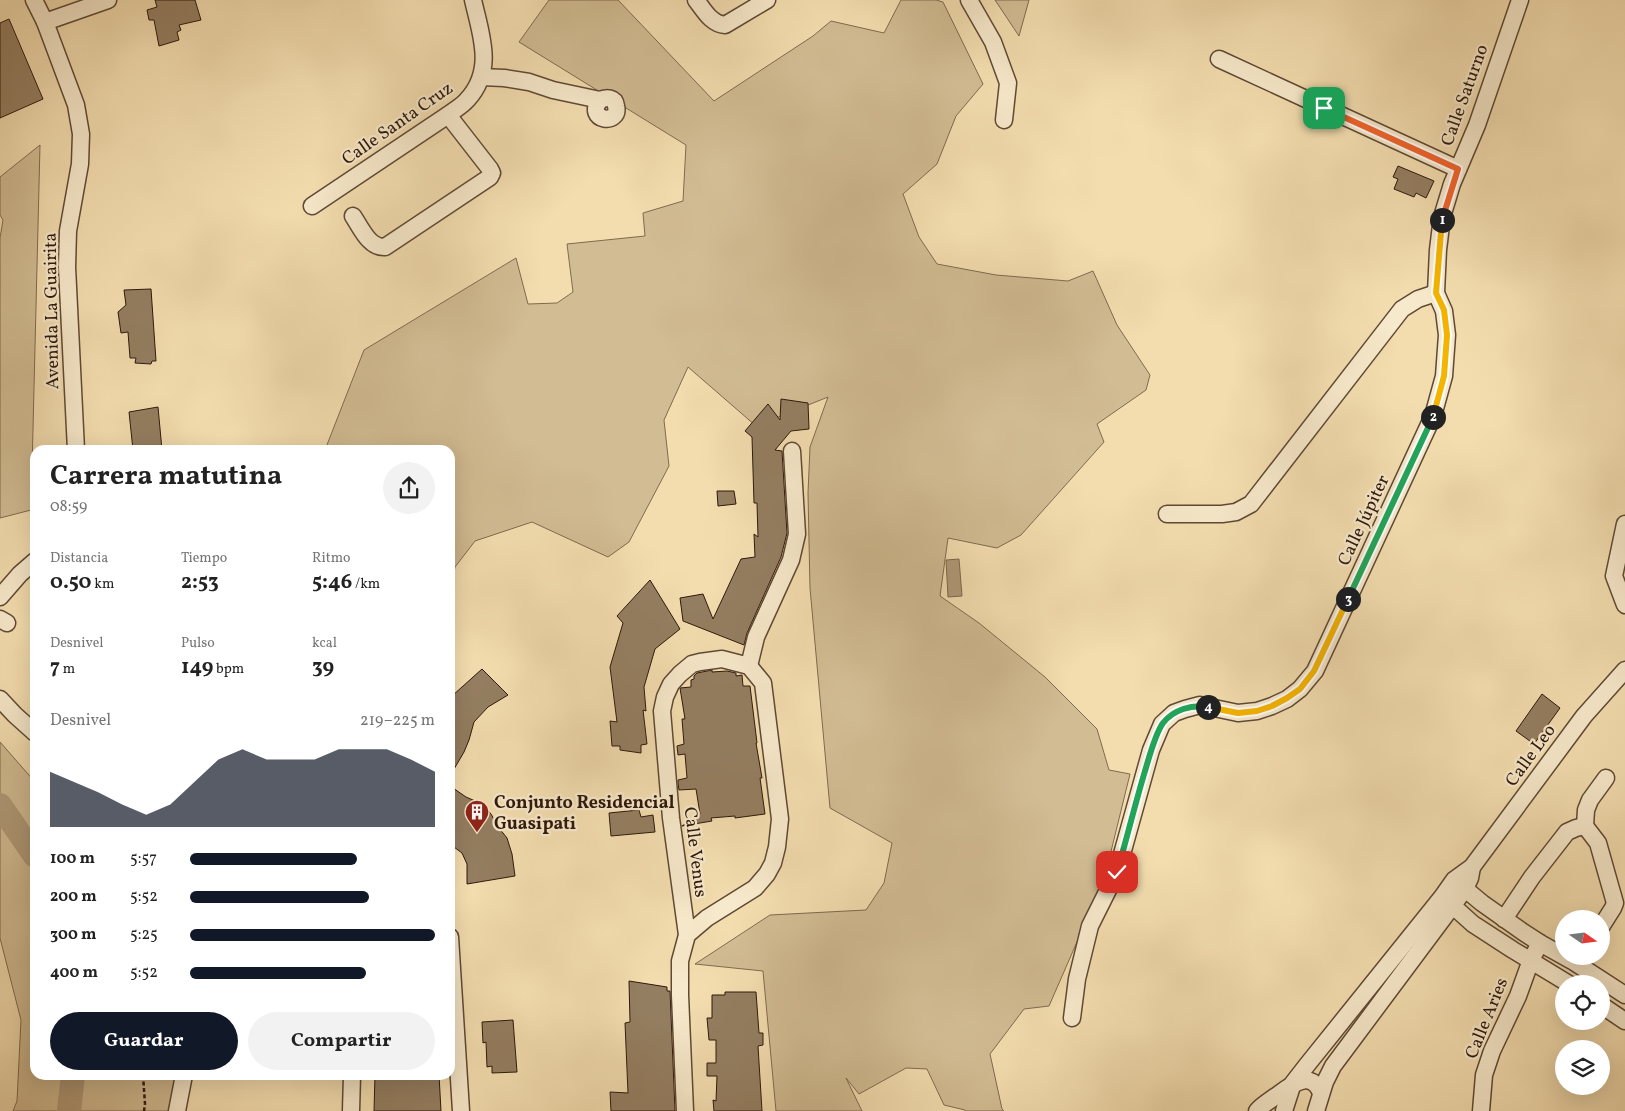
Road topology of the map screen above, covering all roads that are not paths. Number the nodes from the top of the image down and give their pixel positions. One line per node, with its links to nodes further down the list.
1 (34, 0): 8 (street, Avenida La Guairita)
2 (108, 0): 8 (street)
3 (474, 0): 10 (street, Calle Santa Cruz)
4 (696, 0): 5 (street)
5 (767, 0)
6 (969, 0): 13 (street)
7 (1520, 0): 14 (street, Calle Saturno)
8 (45, 22): 18 (street, Avenida La Guairita)
9 (1219, 59): 14 (street)
10 (481, 77): 11 (street); 12 (street, Calle Santa Cruz)
11 (600, 100)
12 (448, 115): 15 (street, Calle Santa Cruz); 16 (street)
13 (1004, 120)
14 (1458, 169): 17 (street, Calle Saturno)
15 (312, 206)
16 (353, 216)
17 (1436, 293): 20 (street); 49 (street, Calle Júpiter)
18 (76, 445)
19 (792, 451): 26 (street)
20 (1167, 514)
21 (1625, 524): 23 (street)
22 (30, 568): 24 (street)
23 (1620, 581): 25 (street)
24 (0, 597)
25 (1625, 605)
26 (749, 666): 39 (street, Calle Venus); 39 (street, Calle Venus)
27 (1625, 670): 32 (street, Calle Leo)
28 (0, 698): 29 (street)
29 (30, 724)
30 (1606, 778): 31 (street)
31 (1585, 826): 35 (street); 36 (street)
32 (1460, 884): 33 (street, Calle Leo); 34 (street)
33 (1447, 901): 37 (street); 53 (street); 54 (street)
34 (1482, 903): 36 (street); 37 (street)
35 (1610, 914)
36 (1504, 919): 38 (street)
37 (1473, 924): 42 (street)
38 (1523, 932): 40 (street); 42 (street)
39 (687, 935): 58 (street, Calle Venus)
40 (1540, 943): 41 (street); 43 (street, Calle Aries)
41 (1555, 949)
42 (1513, 950): 43 (street)
43 (1531, 960): 45 (street); 62 (street, Calle Aries)
44 (1587, 965): 46 (street)
45 (1555, 975)
46 (1625, 996)
47 (1610, 1011): 50 (street)
48 (455, 1016): 57 (street)
49 (1072, 1018)
50 (1625, 1021)
51 (183, 1080): 55 (street)
52 (352, 1080): 56 (street)
53 (1293, 1083): 54 (street); 59 (street); 60 (street)
54 (1321, 1093): 61 (street)
55 (177, 1111)
56 (351, 1111)
57 (461, 1111)
58 (685, 1111)
59 (1257, 1111)
60 (1284, 1111)
61 (1316, 1111)
62 (1481, 1111)

